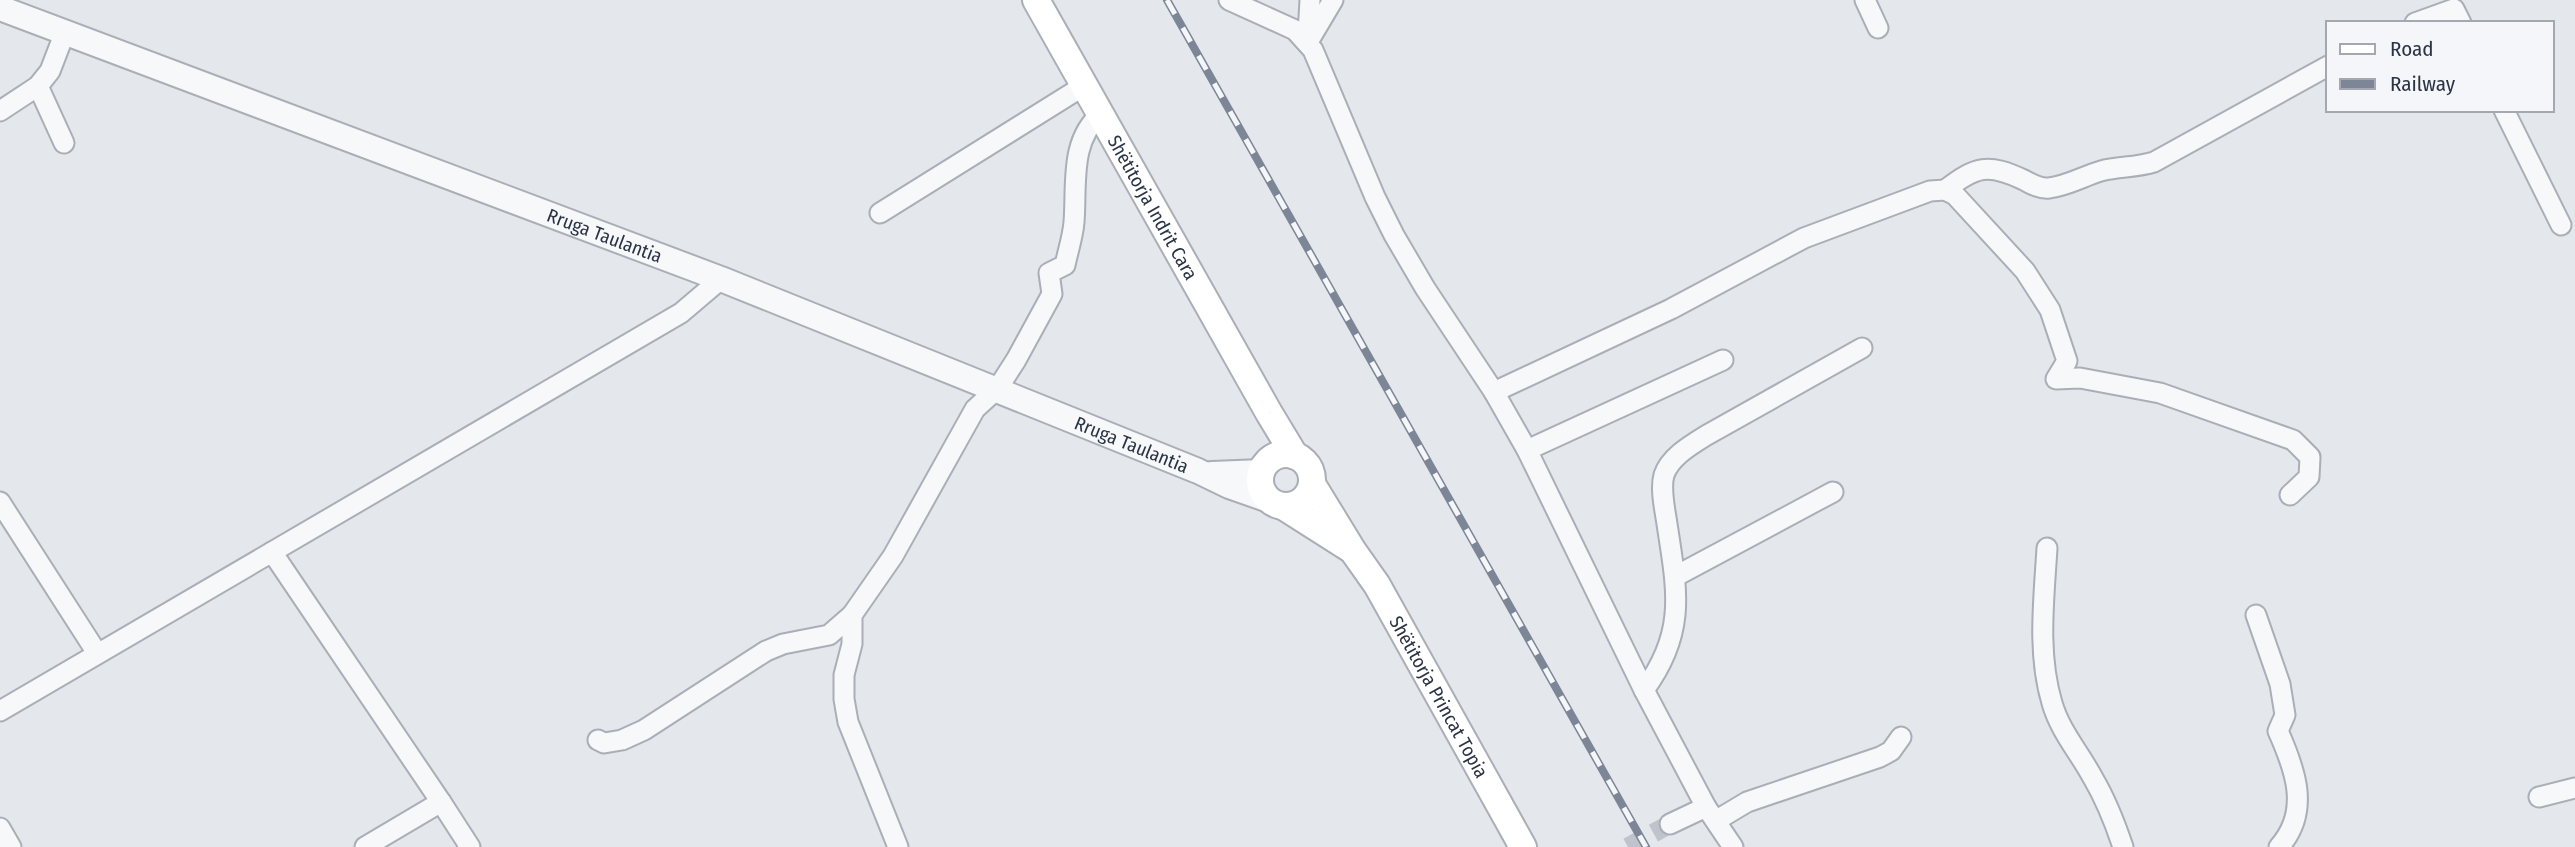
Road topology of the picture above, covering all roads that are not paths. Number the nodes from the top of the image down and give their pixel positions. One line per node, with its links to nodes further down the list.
1 (1037, 0): 13 (main road, Shëtitorja Indrit Cara)
2 (1229, 0): 11 (street)
3 (1310, 0): 11 (street)
4 (1333, 0): 11 (street)
5 (1865, 0): 9 (street)
6 (0, 8): 10 (street, Rruga Taulantia)
7 (2420, 21): 8 (street)
8 (2459, 21)
9 (1878, 28)
10 (65, 33): 14 (street); 22 (street, Rruga Taulantia)
11 (1308, 42): 26 (street)
12 (2326, 67): 19 (street)
13 (1085, 85): 17 (main road, Shëtitorja Indrit Cara); 20 (street)
14 (38, 86): 15 (street); 18 (street)
15 (0, 111)
16 (2505, 112): 21 (street)
17 (1102, 113): 25 (street); 27 (main road, Shëtitorja Indrit Cara)
18 (64, 142)
19 (1945, 190): 26 (street); 34 (street)
20 (880, 213)
21 (2561, 225)
22 (721, 279): 25 (street, Rruga Taulantia); 39 (street)
23 (1862, 348): 40 (street)
24 (1723, 360): 28 (street)
25 (998, 388): 31 (street, Rruga Taulantia); 41 (street)
26 (1494, 391): 28 (street)
27 (1269, 414): 29 (main road, Shëtitorja Indrit Cara); 30 (main road)
28 (1527, 450): 44 (street)
29 (1295, 456): 30 (main road); 32 (main road)
30 (1264, 467): 31 (street, Rruga Taulantia); 36 (main road)
31 (1204, 474): 36 (street, Rruga Taulantia)
32 (1312, 484): 36 (main road); 38 (main road, Shëtitorja Princat Topia)
33 (1833, 492): 40 (street)
34 (2290, 495)
35 (0, 502): 43 (street)
36 (1276, 503): 38 (main road, Shëtitorja Princat Topia)
37 (2047, 548): 60 (street)
38 (1353, 551): 58 (main road, Shëtitorja Princat Topia)
39 (272, 552): 43 (street); 50 (street)
40 (1676, 576): 44 (street)
41 (852, 615): 47 (street); 57 (street)
42 (2256, 615): 61 (street)
43 (97, 653): 45 (street)
44 (1644, 690): 51 (street)
45 (0, 711)
46 (1901, 737): 51 (street)
47 (598, 740)
48 (2575, 788): 49 (street)
49 (2539, 797)
50 (440, 802): 55 (street); 56 (street)
51 (1712, 814): 52 (street); 59 (street)
52 (1671, 824)
53 (0, 828): 54 (street)
54 (11, 847)
55 (365, 847)
56 (470, 847)
57 (898, 847)
58 (1523, 847)
59 (1733, 847)
60 (2123, 847)
61 (2279, 847)

